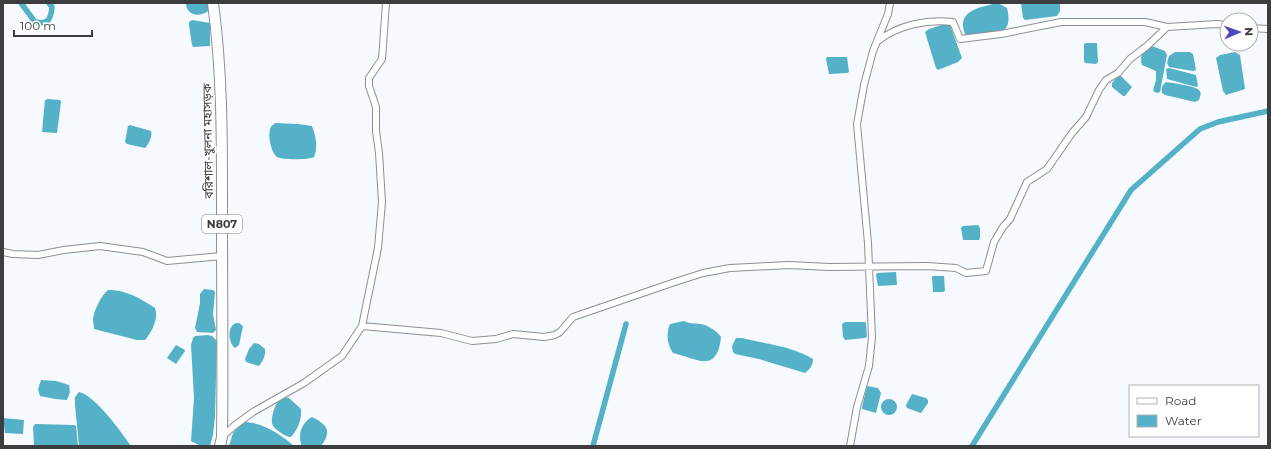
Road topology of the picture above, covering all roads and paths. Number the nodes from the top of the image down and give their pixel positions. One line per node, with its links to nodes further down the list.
1 (386, 3): 10 (street)
2 (890, 3): 6 (street)
3 (214, 4): 8 (highway, বরিশাল-খুলনা মহাসড়ক / N807)
4 (1219, 24): 5 (street)
5 (1167, 27): 6 (street); 9 (street)
6 (877, 42): 9 (street)
7 (3, 252): 8 (street)
8 (222, 256): 11 (highway, বরিশাল-খুলনা মহাসড়ক / N807)
9 (869, 267): 10 (street); 12 (street)
10 (362, 326): 11 (street)
11 (221, 442)
12 (850, 446)

